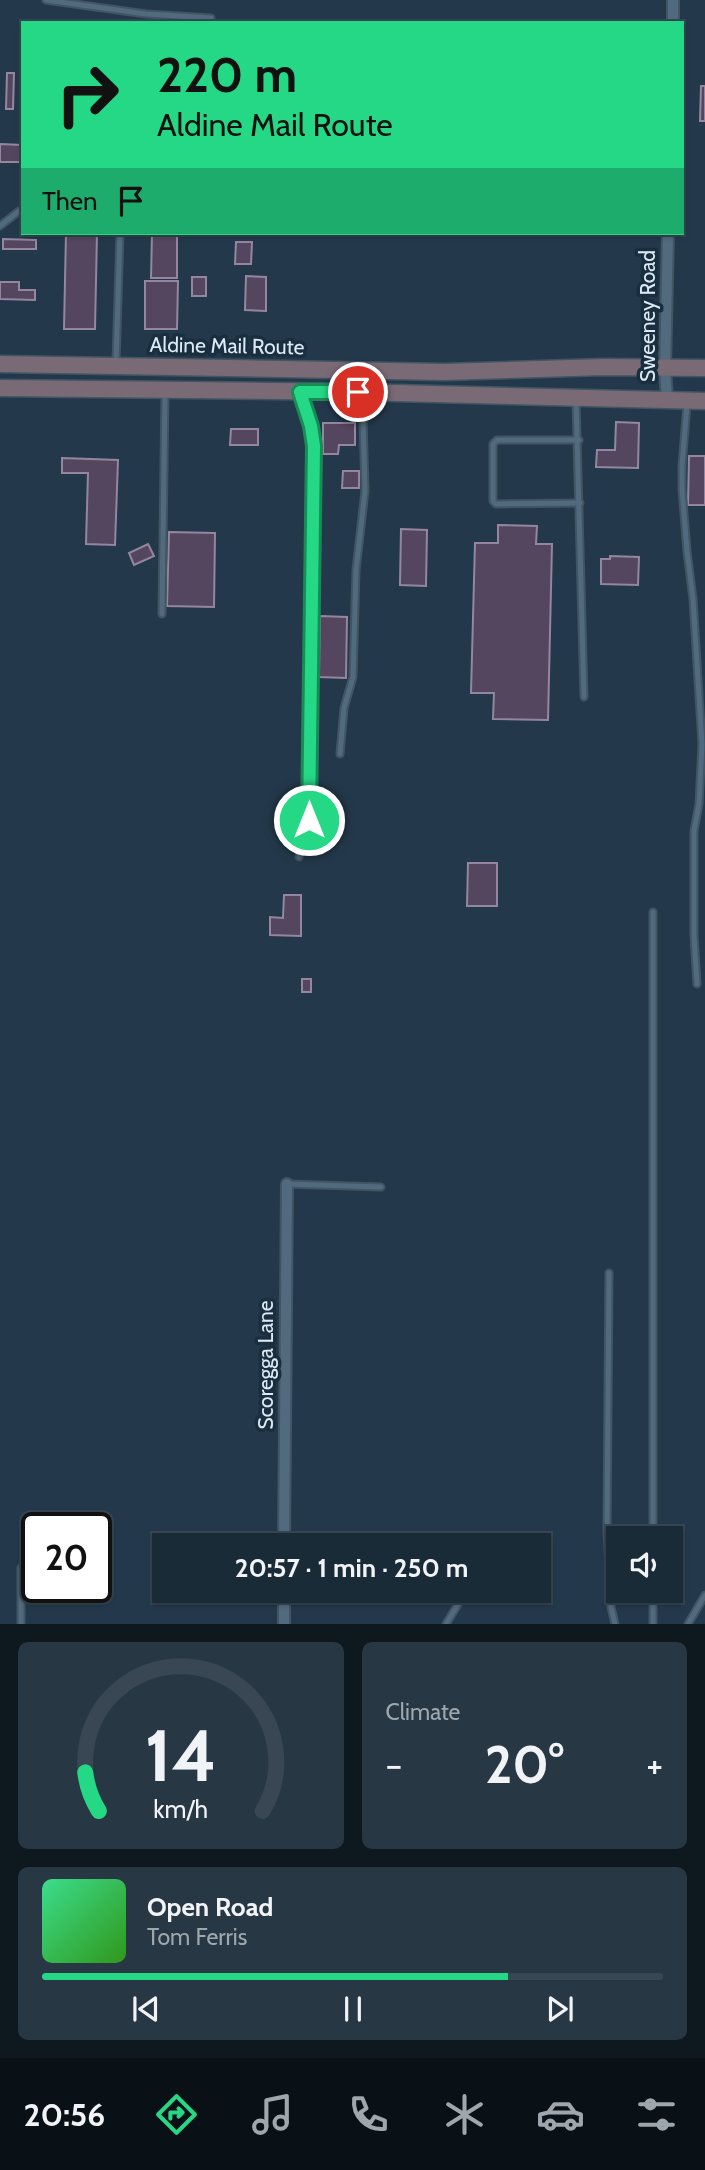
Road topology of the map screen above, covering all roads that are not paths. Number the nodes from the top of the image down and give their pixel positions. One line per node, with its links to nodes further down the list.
1 (46, 0): 3 (lane)
2 (673, 0): 4 (street)
3 (211, 18)
4 (673, 21)
5 (19, 211): 6 (lane)
6 (0, 226)
7 (120, 235): 10 (lane)
8 (668, 235): 12 (street, Sweeney Road)
9 (0, 364): 10 (main road, Aldine Mail Route)
10 (116, 366): 14 (main road, Aldine Mail Route); 16 (main road)
11 (575, 368): 12 (main road, Aldine Mail Route); 14 (main road, Aldine Mail Route); 20 (main road)
12 (665, 368): 13 (main road, Aldine Mail Route); 21 (street, Sweeney Road)
13 (705, 368)
14 (357, 369): 19 (main road)
15 (0, 388): 16 (main road)
16 (118, 389): 17 (main road)
17 (165, 389): 18 (main road); 26 (lane)
18 (300, 392): 19 (main road); 29 (lane)
19 (358, 392): 20 (main road); 28 (lane)
20 (576, 397): 21 (main road); 24 (lane)
21 (667, 400): 22 (main road)
22 (687, 401): 23 (main road); 31 (lane)
23 (705, 401)
24 (579, 440): 25 (lane); 25 (lane)
25 (580, 503): 27 (lane)
26 (162, 614)
27 (584, 697)
28 (340, 754)
29 (299, 857)
30 (653, 912): 35 (lane)
31 (697, 984)
32 (287, 1184): 33 (lane); 36 (street, Scoregga Lane)
33 (381, 1187)
34 (609, 1273): 45 (lane)
35 (653, 1526)
36 (284, 1533)
37 (705, 1595): 47 (lane)
38 (21, 1603): 42 (lane)
39 (284, 1603): 43 (street)
40 (459, 1603): 44 (lane)
41 (653, 1603): 46 (lane)
42 (21, 1624)
43 (284, 1624)
44 (446, 1624)
45 (615, 1624)
46 (653, 1624)
47 (688, 1624)

